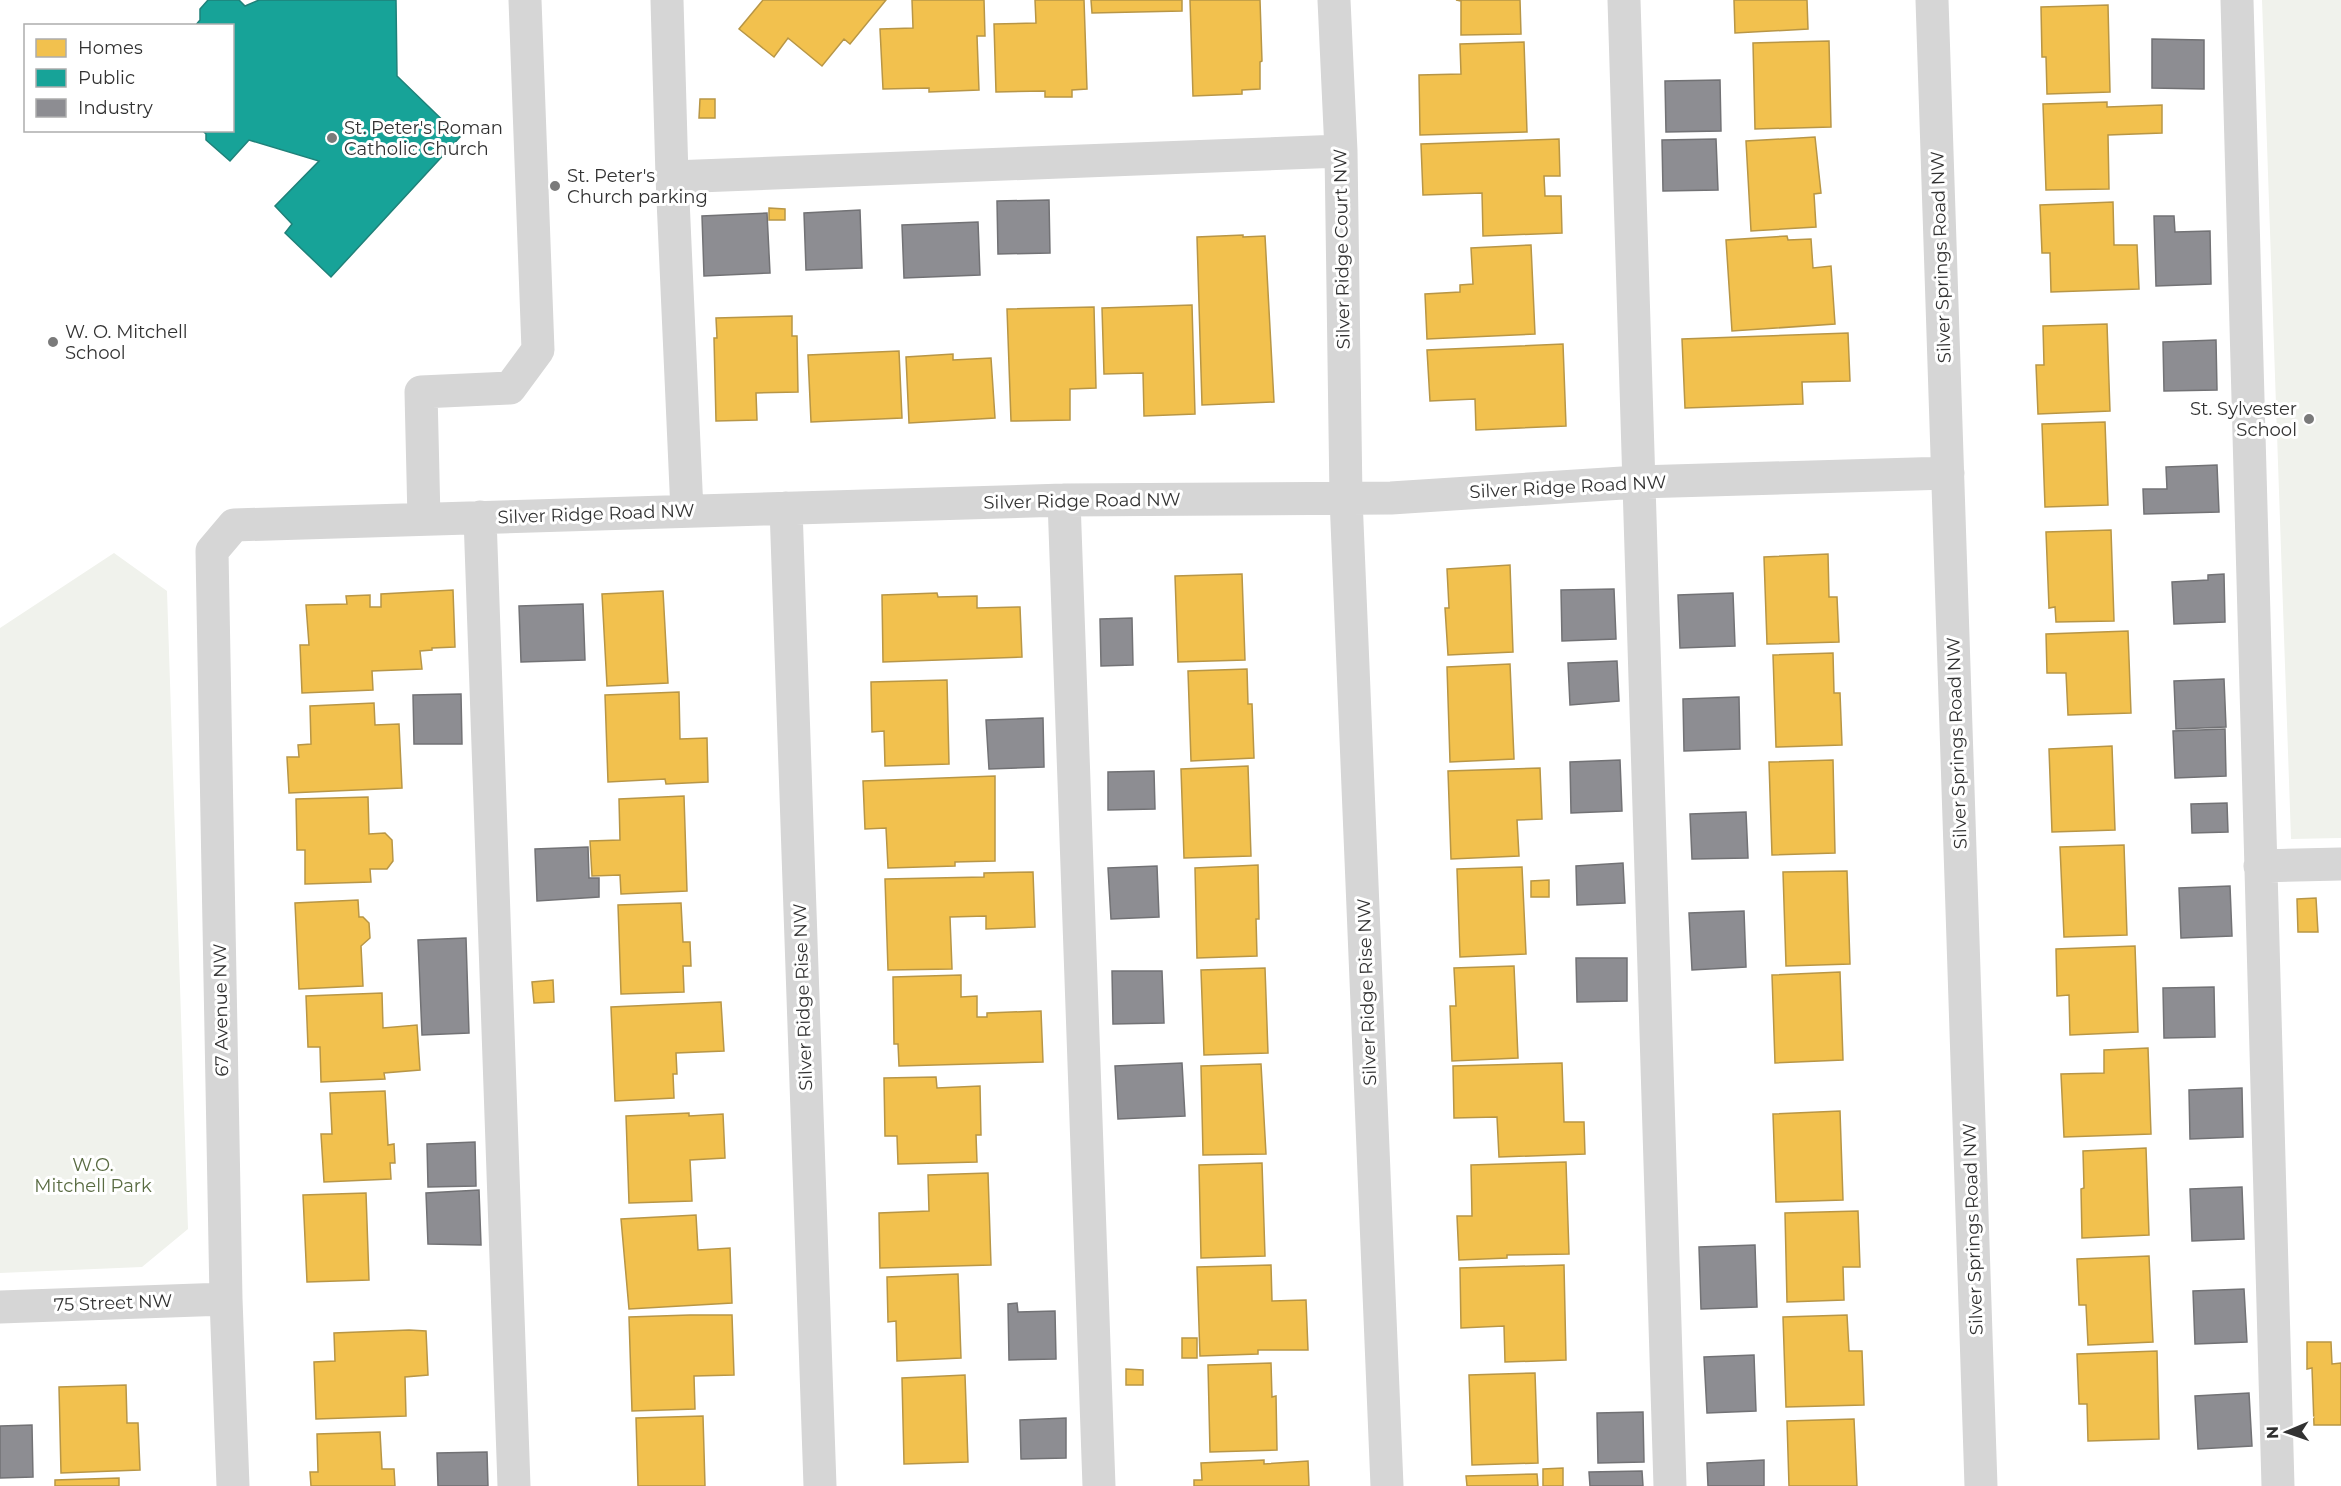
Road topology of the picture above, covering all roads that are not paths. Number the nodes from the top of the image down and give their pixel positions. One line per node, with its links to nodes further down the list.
1 (525, 0): 16 (street)
2 (667, 0): 8 (street)
3 (1334, 0): 7 (street, Silver Ridge Court NW)
4 (1624, 0): 10 (street)
5 (1932, 0): 9 (street, Silver Springs Road NW)
6 (2237, 0): 19 (street)
7 (1341, 151): 8 (street); 11 (street, Silver Ridge Court NW)
8 (672, 177): 14 (street)
9 (1948, 473): 10 (street, Silver Ridge Road NW); 28 (street, Silver Springs Road NW)
10 (1638, 482): 11 (street, Silver Ridge Road NW); 27 (street)
11 (1346, 498): 12 (street, Silver Ridge Road NW); 26 (street, Silver Ridge Rise NW)
12 (1064, 500): 13 (street, Silver Ridge Road NW); 25 (street)
13 (786, 508): 14 (street, Silver Ridge Road NW); 24 (street, Silver Ridge Rise NW)
14 (687, 511): 15 (street, Silver Ridge Road NW)
15 (480, 517): 16 (street, Silver Ridge Road NW); 23 (street)
16 (424, 519): 17 (street, Silver Ridge Road NW)
17 (222, 538): 20 (street, 67 Avenue NW)
18 (2341, 864): 19 (street)
19 (2260, 866): 29 (street)
20 (226, 1299): 21 (street, 75 Street NW); 22 (street, 67 Avenue NW)
21 (0, 1307)
22 (233, 1486)
23 (514, 1486)
24 (820, 1486)
25 (1099, 1486)
26 (1387, 1486)
27 (1670, 1486)
28 (1982, 1486)
29 (2278, 1486)

